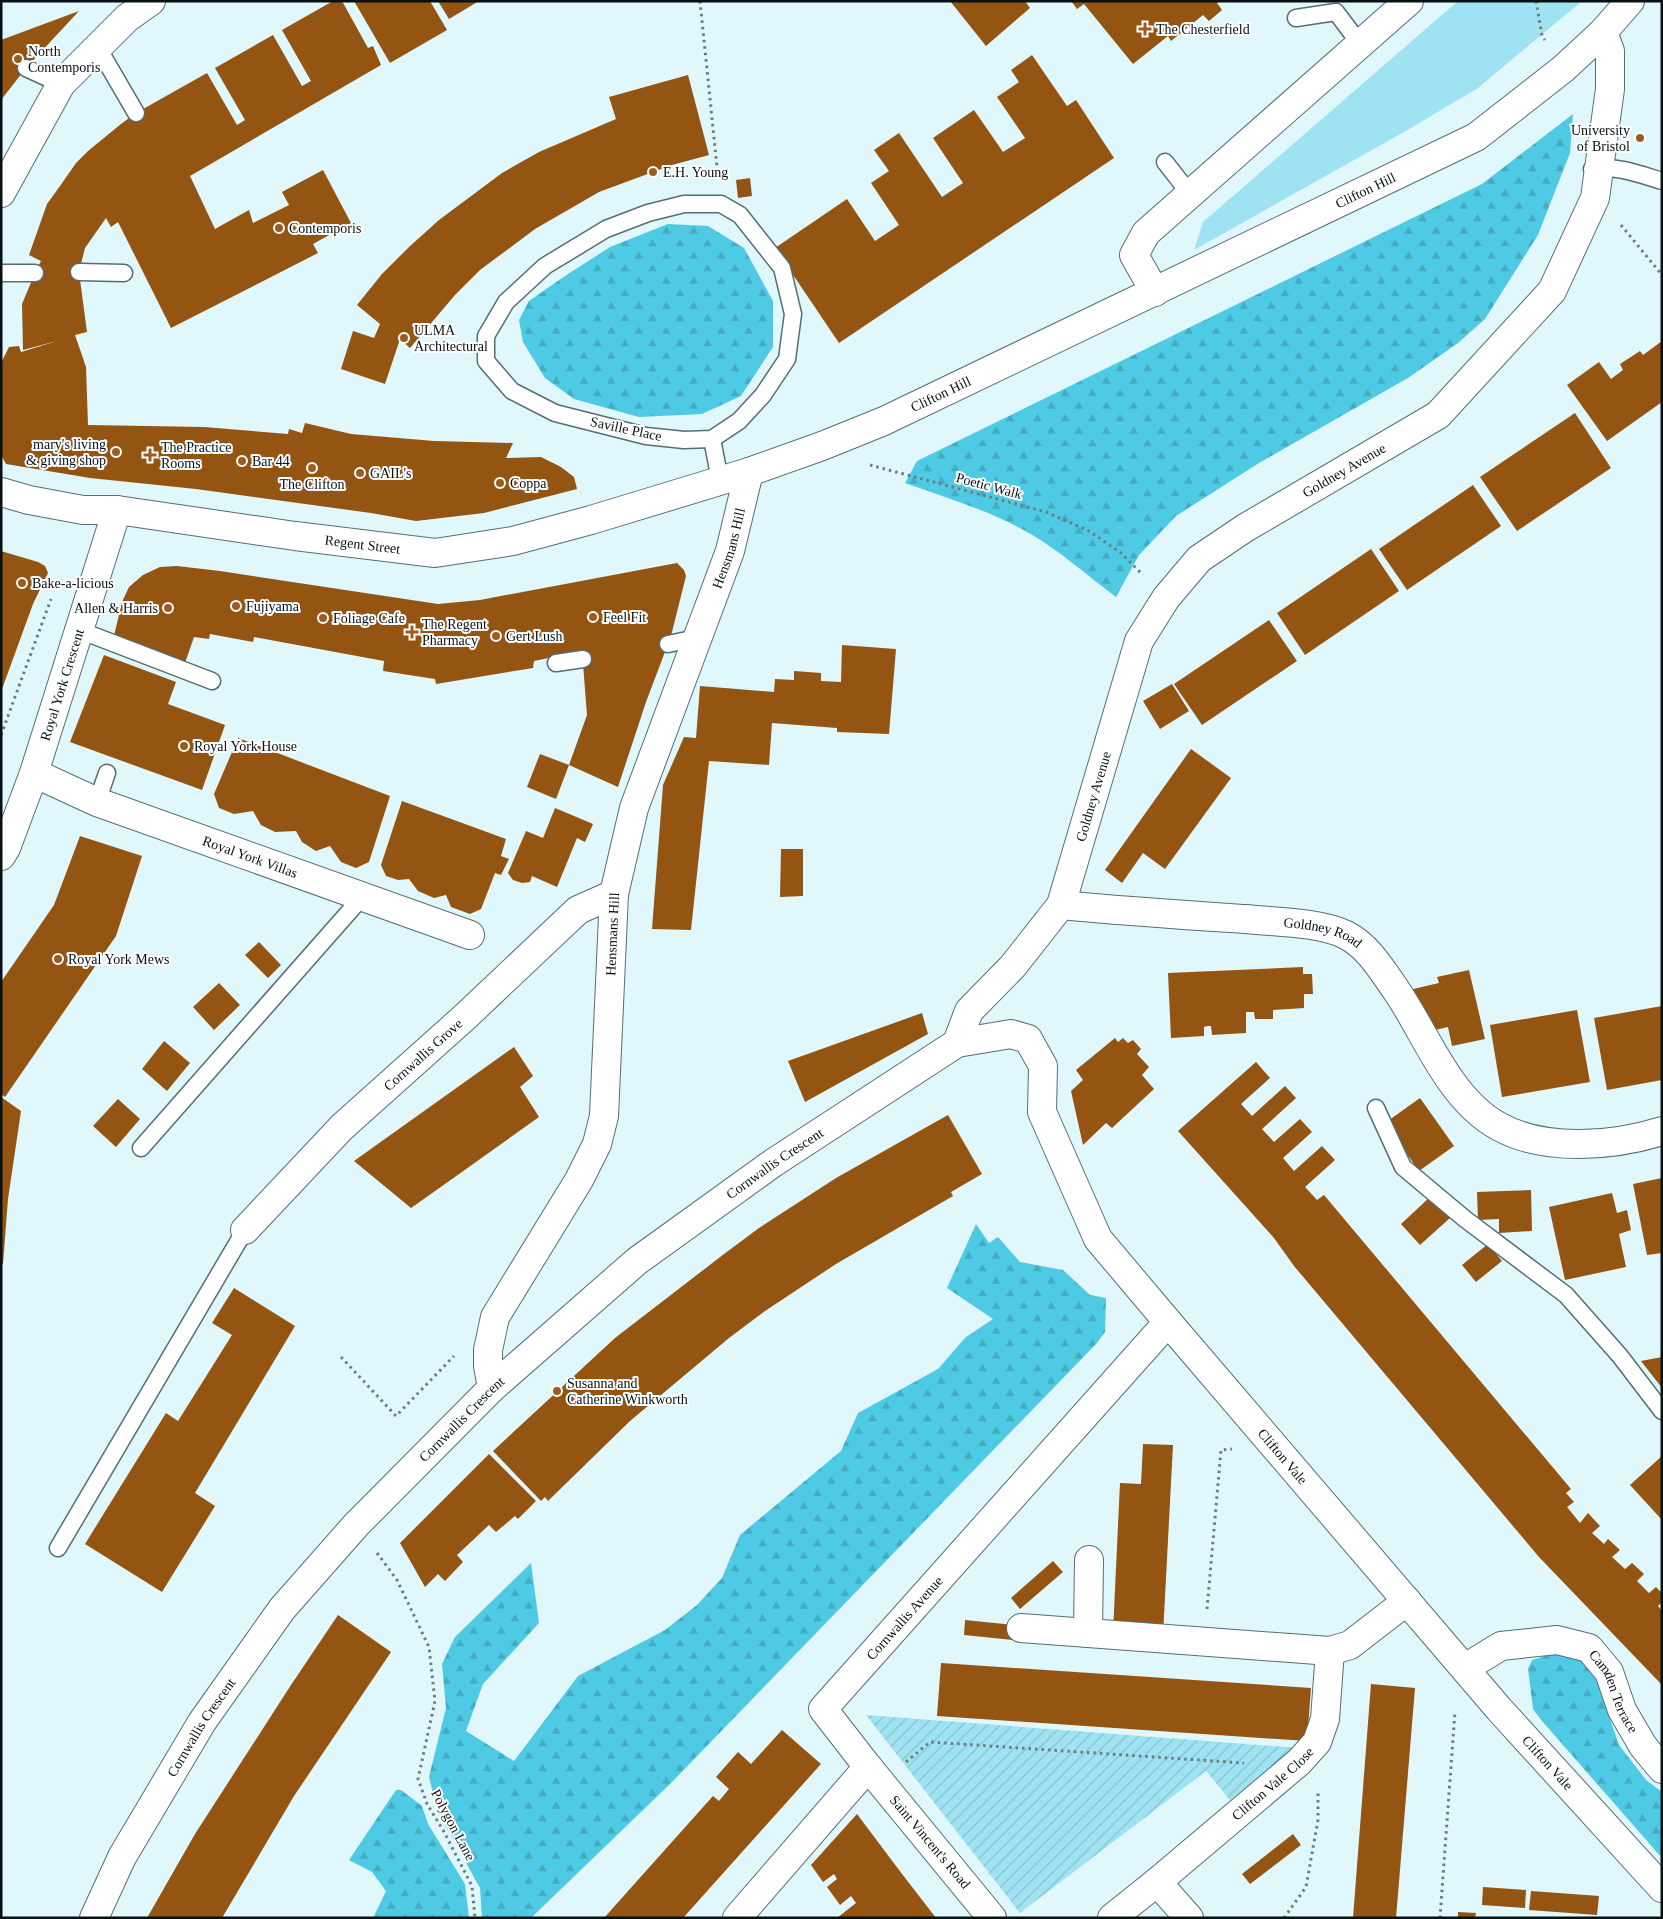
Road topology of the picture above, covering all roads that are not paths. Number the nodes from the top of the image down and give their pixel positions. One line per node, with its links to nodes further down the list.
1 (151, 1): 7 (street)
2 (1409, 1): 6 (street)
3 (1630, 1): 5 (street)
4 (1296, 18): 6 (lane)
5 (1603, 32): 12 (street, Goldney Avenue); 20 (street, Clifton Hill)
6 (1360, 44): 15 (street)
7 (97, 46): 9 (street); 10 (lane)
8 (26, 68): 9 (lane)
9 (61, 84): 14 (street)
10 (136, 113)
11 (1165, 162): 15 (lane)
12 (1594, 168): 13 (lane); 38 (street, Goldney Avenue)
13 (1662, 181)
14 (1, 193)
15 (1190, 194): 20 (street)
16 (79, 272): 19 (lane)
17 (1, 273): 18 (lane)
18 (35, 273)
19 (124, 273)
20 (1155, 292): 22 (street, Clifton Hill)
21 (712, 439): 21 (lane, Saville Place); 23 (lane)
22 (749, 472): 23 (street, Clifton Hill); 27 (street, Hensmans Hill)
23 (720, 480): 25 (street, Regent Street)
24 (1, 492): 25 (street, Regent Street)
25 (116, 510): 26 (street, Royal York Crescent)
26 (79, 630): 31 (lane); 32 (street, Royal York Crescent)
27 (697, 638): 28 (lane); 36 (street, Hensmans Hill)
28 (668, 644)
29 (582, 659): 30 (lane)
30 (556, 663)
31 (212, 681)
32 (34, 773): 34 (street, Royal York Villas); 35 (street, Royal York Crescent)
33 (107, 773): 34 (lane)
34 (97, 802): 37 (street, Royal York Villas)
35 (1, 856)
36 (614, 894): 44 (street, Cornwallis Grove); 46 (street, Hensmans Hill)
37 (363, 896): 39 (street, Royal York Villas); 43 (lane)
38 (1061, 904): 40 (street); 42 (street, Goldney Road)
39 (470, 935)
40 (957, 1043): 45 (street, Clifton Vale); 46 (street, Cornwallis Crescent)
41 (1376, 1108): 47 (lane)
42 (1662, 1131)
43 (141, 1148)
44 (245, 1230): 48 (lane)
45 (1168, 1322): 50 (street, Clifton Vale); 56 (street, Cornwallis Avenue)
46 (492, 1388): 59 (street, Cornwallis Crescent)
47 (1662, 1411)
48 (58, 1548)
49 (1089, 1560): 52 (street)
50 (1407, 1601): 53 (street); 54 (street, Clifton Vale)
51 (1021, 1628): 52 (street)
52 (1088, 1634): 53 (street)
53 (1330, 1651): 57 (street, Clifton Vale Close)
54 (1465, 1668): 55 (street, Camden Terrace); 58 (street, Clifton Vale)
55 (1662, 1769)
56 (874, 1775): 60 (street); 61 (street, Saint Vincent's Road)
57 (1157, 1882): 62 (street, Clifton Vale Close); 63 (street)
58 (1662, 1888)
59 (94, 1918)
60 (737, 1918)
61 (992, 1918)
62 (1112, 1918)
63 (1189, 1918)

